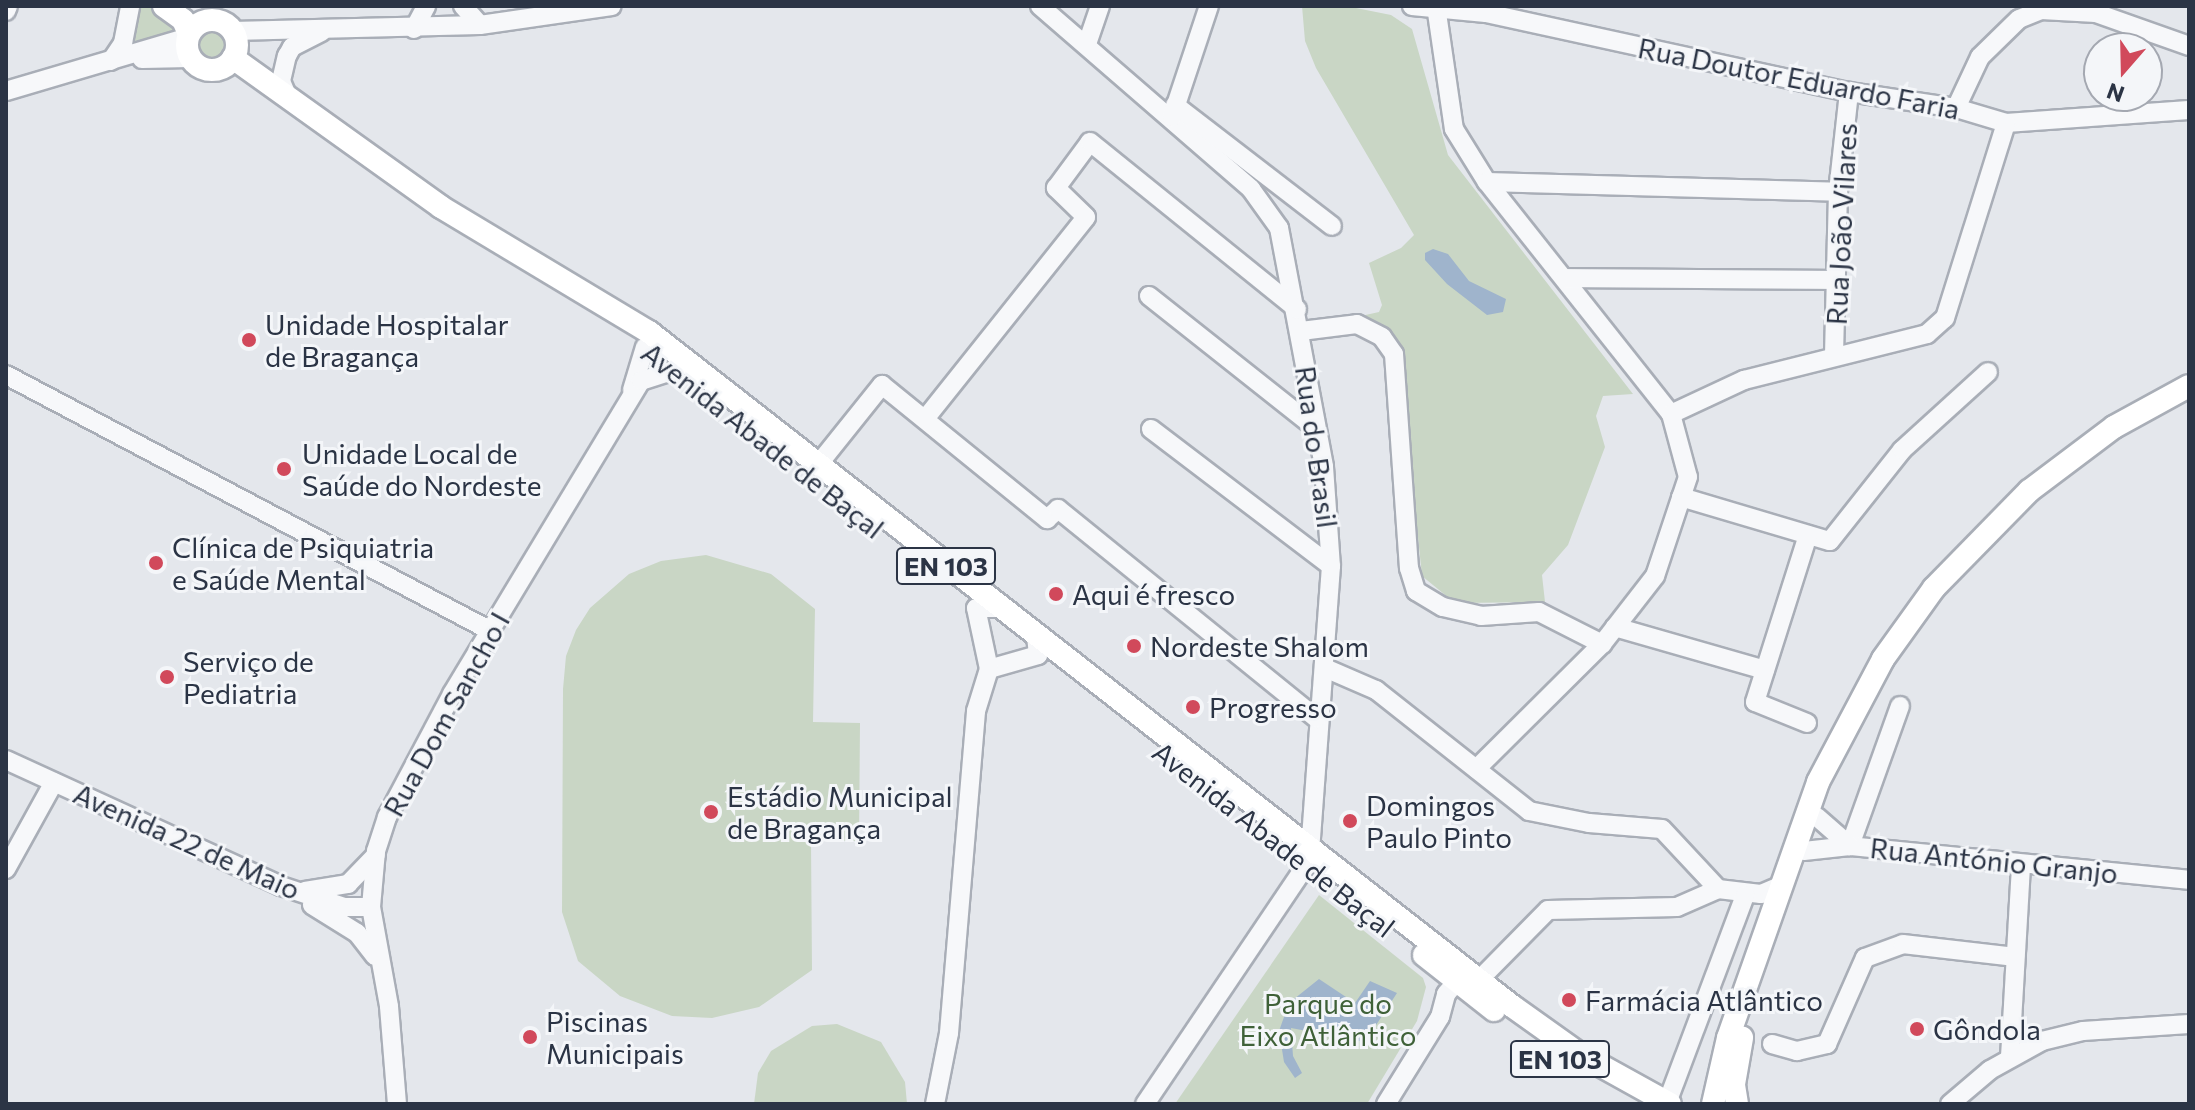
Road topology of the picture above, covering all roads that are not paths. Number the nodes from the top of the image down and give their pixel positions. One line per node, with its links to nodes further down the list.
1 (130, 6): 19 (street)
2 (164, 6): 15 (main road)
3 (176, 6): 15 (main road, Avenida Abade de Baçal / EN 103)
4 (426, 6): 13 (street)
5 (463, 6): 12 (street)
6 (612, 6): 12 (street)
7 (1040, 6): 16 (street)
8 (1100, 6): 16 (street)
9 (1209, 6): 25 (street)
10 (1412, 6): 11 (street, Rua Doutor Eduardo Faria)
11 (1435, 9): 21 (street, Rua Doutor Eduardo Faria); 27 (street)
12 (480, 25): 13 (street)
13 (414, 29): 14 (street)
14 (323, 31): 18 (street); 22 (street)
15 (192, 38): 18 (main road, Avenida Abade de Baçal / EN 103); 18 (main road, Avenida Abade de Baçal / EN 103); 19 (street)
16 (1087, 44): 25 (street)
17 (2188, 47): 24 (street)
18 (232, 50): 22 (main road, Avenida Abade de Baçal / EN 103); 30 (main road, Avenida Abade de Baçal / EN 103)
19 (111, 61): 20 (street)
20 (6, 91)
21 (1849, 92): 24 (street, Rua Doutor Eduardo Faria); 28 (street, Rua João Vilares)
22 (289, 100): 30 (main road, Avenida Abade de Baçal / EN 103)
23 (2185, 106): 26 (street, Rua Doutor Eduardo Faria)
24 (1956, 108): 26 (street, Rua Doutor Eduardo Faria)
25 (1173, 113): 29 (street); 34 (street, Rua do Brasil)
26 (2006, 123): 37 (street)
27 (1487, 182): 28 (street); 31 (street)
28 (1838, 192): 32 (street, Rua João Vilares)
29 (1332, 226)
30 (501, 247): 36 (main road, Avenida Abade de Baçal / EN 103)
31 (1564, 278): 32 (street); 43 (street)
32 (1834, 280): 37 (street, Rua João Vilares)
33 (1149, 296): 45 (street)
34 (1297, 309): 35 (street, Rua do Brasil); 44 (street)
35 (1301, 331): 45 (street, Rua do Brasil); 55 (street)
36 (663, 354): 42 (street); 42 (street); 47 (main road, Avenida Abade de Baçal / EN 103); 51 (main road, Avenida Abade de Baçal / EN 103)
37 (1834, 355): 43 (street)
38 (1988, 372): 49 (street)
39 (6, 375): 54 (street)
40 (2189, 386): 74 (main road)
41 (2189, 398): 66 (main road)
42 (628, 401): 54 (street, Rua Dom Sancho I)
43 (1671, 414): 48 (street)
44 (925, 419): 47 (street); 61 (street)
45 (1314, 427): 50 (street, Rua do Brasil)
46 (1151, 429): 50 (street)
47 (817, 466): 52 (main road, Avenida Abade de Baçal / EN 103)
48 (1681, 497): 49 (street); 53 (street)
49 (1808, 535): 59 (street)
50 (1331, 566): 57 (street, Rua do Brasil)
51 (976, 608): 52 (street); 56 (main road, Avenida Abade de Baçal / EN 103); 58 (street)
52 (999, 608): 56 (main road, Avenida Abade de Baçal / EN 103)
53 (1615, 627): 55 (street); 59 (street)
54 (491, 631): 69 (street, Rua Dom Sancho I)
55 (1602, 644): 64 (street)
56 (1037, 645): 58 (street); 70 (main road, Avenida Abade de Baçal / EN 103)
57 (1325, 668): 61 (street, Rua do Brasil); 64 (street)
58 (989, 669): 88 (street)
59 (1765, 670): 62 (street)
60 (1900, 706): 67 (street, Rua António Granjo)
61 (1317, 719): 70 (street, Rua do Brasil)
62 (1807, 723)
63 (6, 760): 65 (street, Avenida 22 de Maio)
64 (1476, 769): 75 (street)
65 (54, 782): 72 (street); 76 (street, Avenida 22 de Maio)
66 (1817, 817): 67 (street); 68 (main road)
67 (1850, 846): 68 (street); 71 (street, Rua António Granjo)
68 (1804, 851): 93 (main road)
69 (376, 855): 76 (street); 78 (street, Rua Dom Sancho I)
70 (1308, 858): 82 (main road, Avenida Abade de Baçal / EN 103); 89 (street)
71 (2021, 864): 73 (street, Rua António Granjo); 80 (street)
72 (6, 869)
73 (2189, 880)
74 (1782, 885): 77 (street); 79 (main road)
75 (1718, 889): 77 (street); 82 (street)
76 (294, 891): 78 (street, Avenida 22 de Maio); 81 (street)
77 (1745, 895): 79 (street); 86 (street)
78 (371, 907): 81 (street, Rua Dom Sancho I)
79 (1767, 925): 92 (main road)
80 (2015, 957): 84 (street); 85 (street)
81 (377, 960): 87 (street, Rua Dom Sancho I)
82 (1466, 984): 86 (main road, Avenida Abade de Baçal / EN 103); 90 (street); 91 (main road, Avenida Abade de Baçal / EN 103)
83 (2189, 1024): 85 (street)
84 (1772, 1044)
85 (2010, 1057): 94 (street)
86 (1668, 1103)
87 (397, 1104)
88 (935, 1104)
89 (1145, 1104)
90 (1386, 1104)
91 (1640, 1104)
92 (1713, 1104)
93 (1737, 1104)
94 (1950, 1104)

